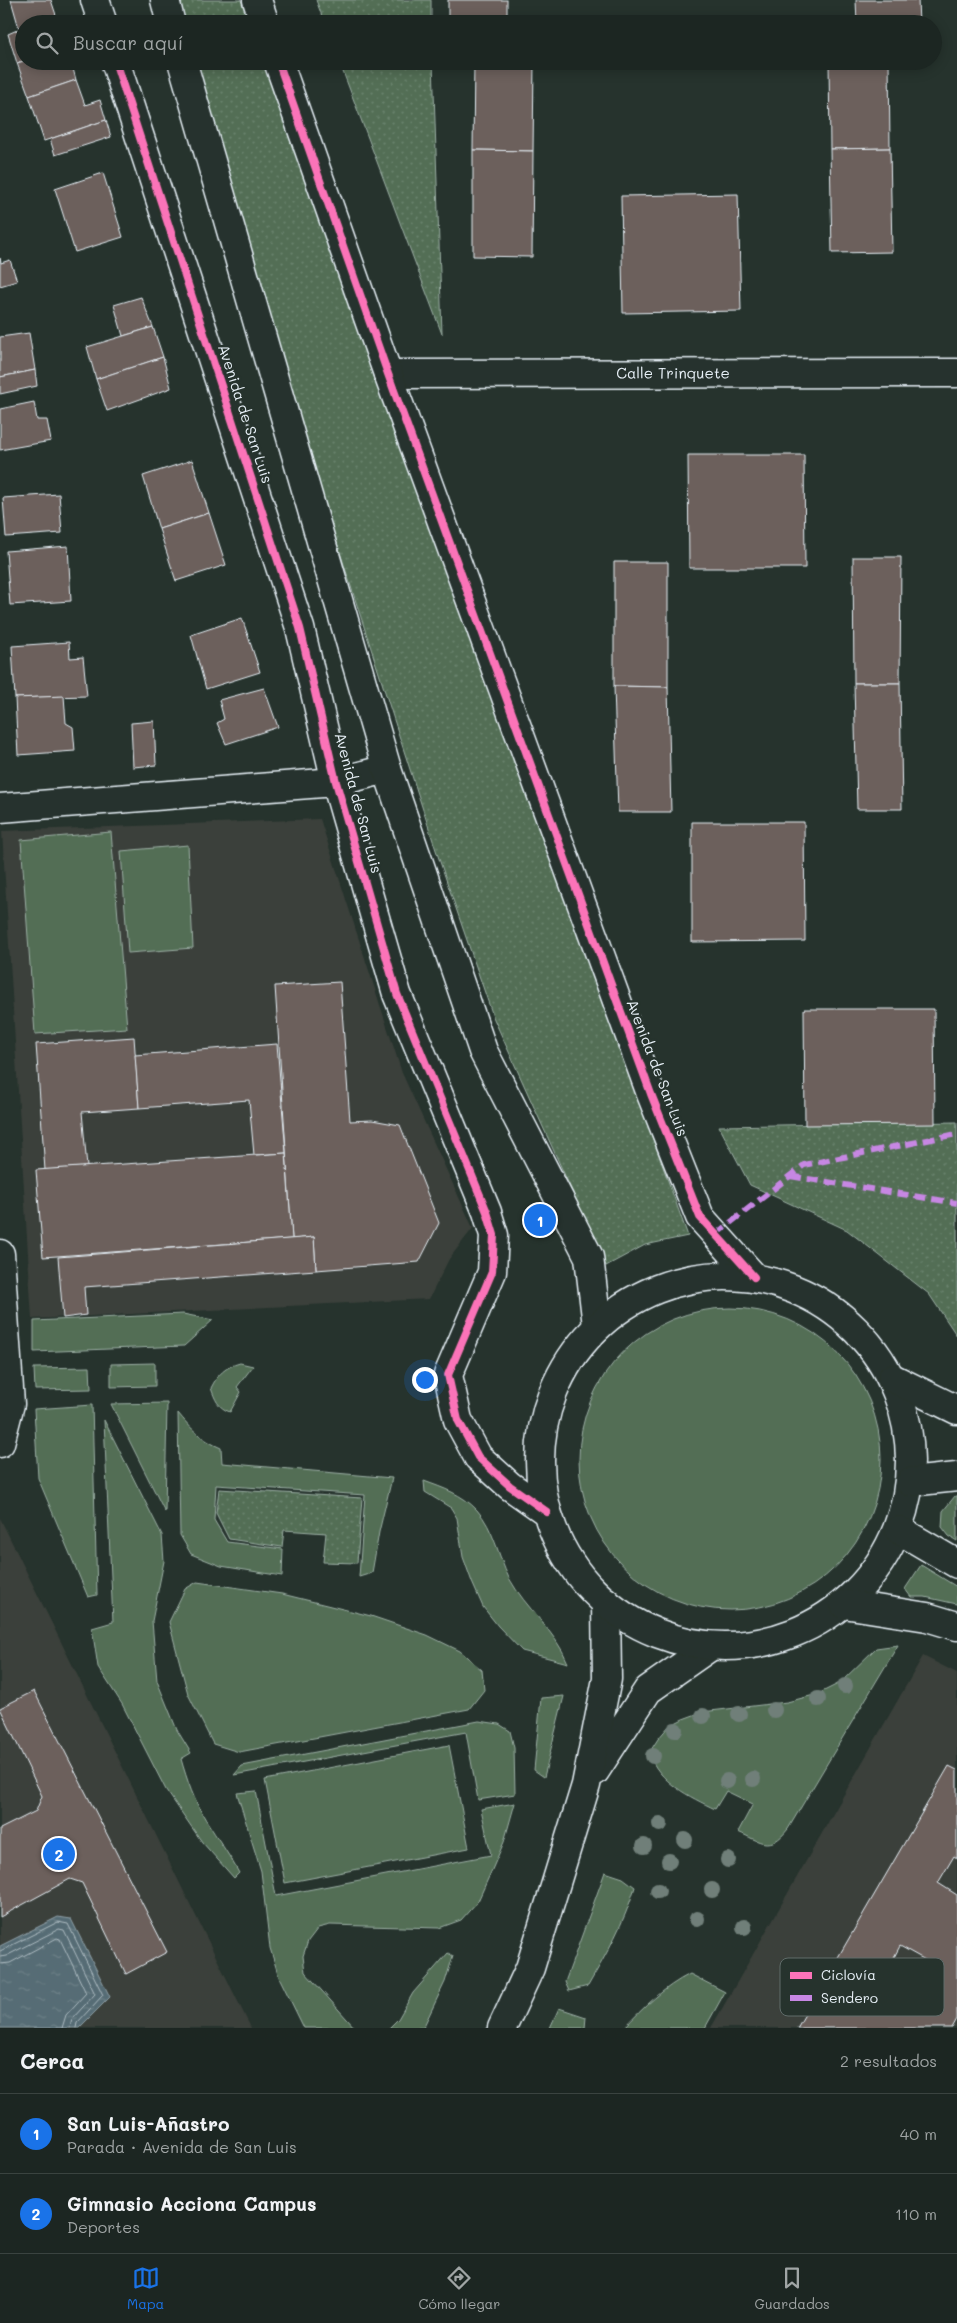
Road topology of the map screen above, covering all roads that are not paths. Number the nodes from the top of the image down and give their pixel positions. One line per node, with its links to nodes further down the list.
1 (95, 0): 4 (street)
2 (165, 0): 5 (street)
3 (256, 0): 6 (street)
4 (100, 15)
5 (169, 15)
6 (262, 15)
7 (118, 70): 13 (street, Avenida de San Luis)
8 (185, 70): 12 (street)
9 (281, 70): 11 (street, Avenida de San Luis)
10 (957, 373): 11 (street, Calle Trinquete)
11 (388, 374): 16 (street, Avenida de San Luis)
12 (387, 769): 13 (street); 17 (street)
13 (336, 782): 14 (street); 24 (street, Avenida de San Luis)
14 (0, 808)
15 (0, 1254): 18 (street)
16 (754, 1277): 17 (street); 19 (street)
17 (597, 1326): 24 (street)
18 (3, 1358): 21 (street)
19 (892, 1378): 20 (street); 23 (street)
20 (957, 1410)
21 (0, 1443)
22 (957, 1477): 23 (street)
23 (910, 1482): 25 (street)
24 (547, 1512): 27 (street)
25 (898, 1530): 26 (street); 28 (street)
26 (957, 1564)
27 (606, 1602): 30 (street); 31 (street)
28 (844, 1604): 29 (street); 30 (street)
29 (957, 1626)
30 (711, 1646): 31 (street)
31 (586, 1785): 32 (street)
32 (502, 2028)

